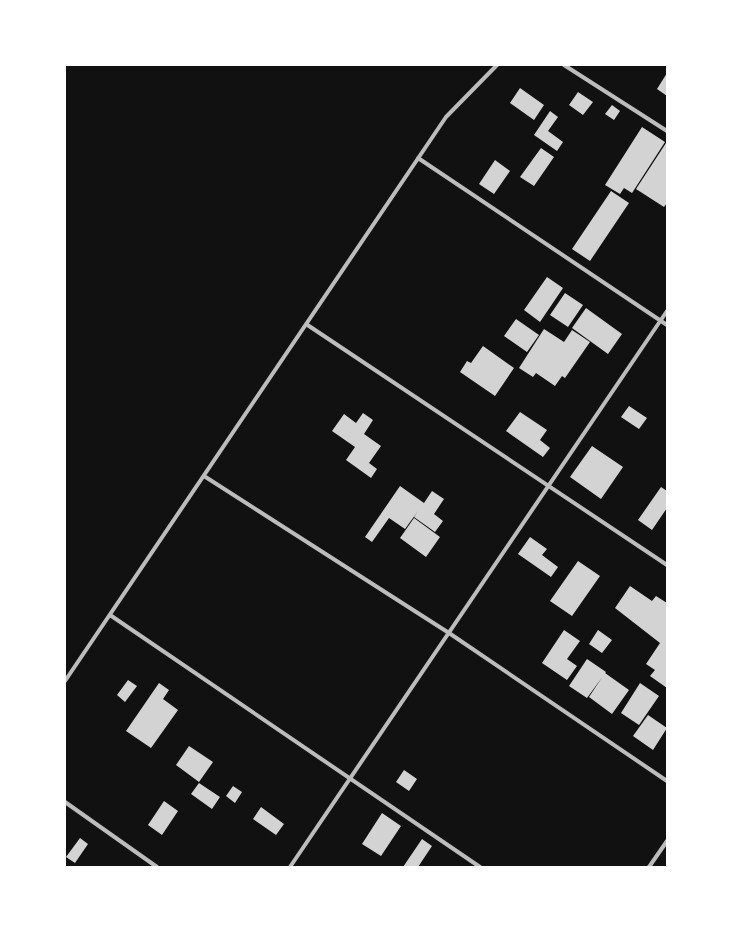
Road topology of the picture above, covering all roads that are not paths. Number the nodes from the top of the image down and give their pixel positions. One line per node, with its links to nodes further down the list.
1 (497, 65): 4 (street)
2 (564, 65): 3 (street)
3 (667, 131)
4 (418, 158): 6 (street); 7 (street)
5 (667, 310): 6 (street)
6 (660, 321): 8 (street); 10 (street)
7 (306, 324): 9 (street); 10 (street)
8 (667, 325)
9 (204, 476): 12 (street); 13 (street)
10 (549, 485): 11 (street); 13 (street)
11 (667, 565)
12 (110, 615): 14 (street); 15 (street)
13 (449, 633): 15 (street); 16 (street)
14 (65, 681)
15 (349, 779): 20 (street); 21 (street)
16 (667, 781)
17 (65, 802): 19 (street)
18 (667, 841): 22 (street)
19 (157, 867)
20 (290, 867)
21 (480, 867)
22 (649, 867)

